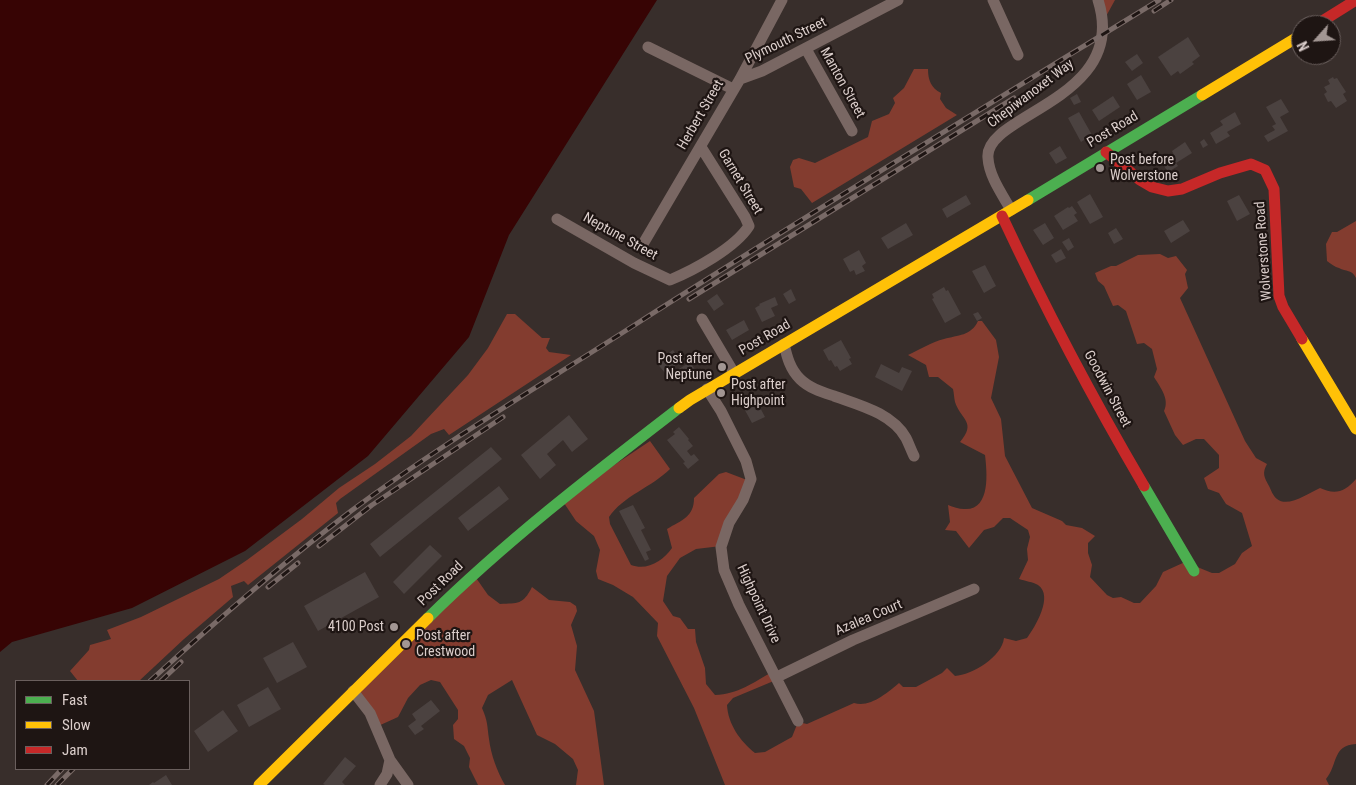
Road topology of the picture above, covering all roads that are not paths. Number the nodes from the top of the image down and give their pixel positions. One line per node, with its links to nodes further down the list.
1 (782, 0): 11 (street, Herbert Street)
2 (898, 0): 9 (street, Plymouth Street)
3 (993, 0): 10 (street)
4 (1098, 0): 16 (street, Chepiwanoxet Way)
5 (1356, 0): 6 (main road)
6 (1332, 15)
7 (1291, 40): 15 (main road, Post Road)
8 (648, 47): 12 (street)
9 (806, 49): 11 (street, Plymouth Street); 13 (street, Manton Street)
10 (1018, 55)
11 (740, 79): 12 (street, Herbert Street)
12 (733, 89): 14 (street, Herbert Street)
13 (852, 131)
14 (701, 146): 18 (street, Herbert Street); 19 (street, Garnet Street)
15 (1106, 152): 16 (main road, Post Road); 24 (main road, Wolverstone Road)
16 (1006, 213): 21 (main road, Post Road); 26 (main road, Goodwin Street)
17 (557, 219): 19 (street, Neptune Street)
18 (643, 244)
19 (670, 280)
20 (702, 319): 22 (street)
21 (784, 344): 22 (main road, Post Road); 25 (street)
22 (734, 373): 23 (main road, Post Road)
23 (707, 389): 28 (street, Highpoint Drive); 29 (main road, Post Road)
24 (1356, 429)
25 (914, 456)
26 (1194, 571)
27 (974, 589): 28 (street, Azalea Court)
28 (777, 677): 30 (street, Highpoint Drive)
29 (353, 691): 31 (street); 32 (main road, Post Road)
30 (798, 721)
31 (390, 760): 33 (street); 34 (street)
32 (259, 785)
33 (380, 785)
34 (408, 785)

